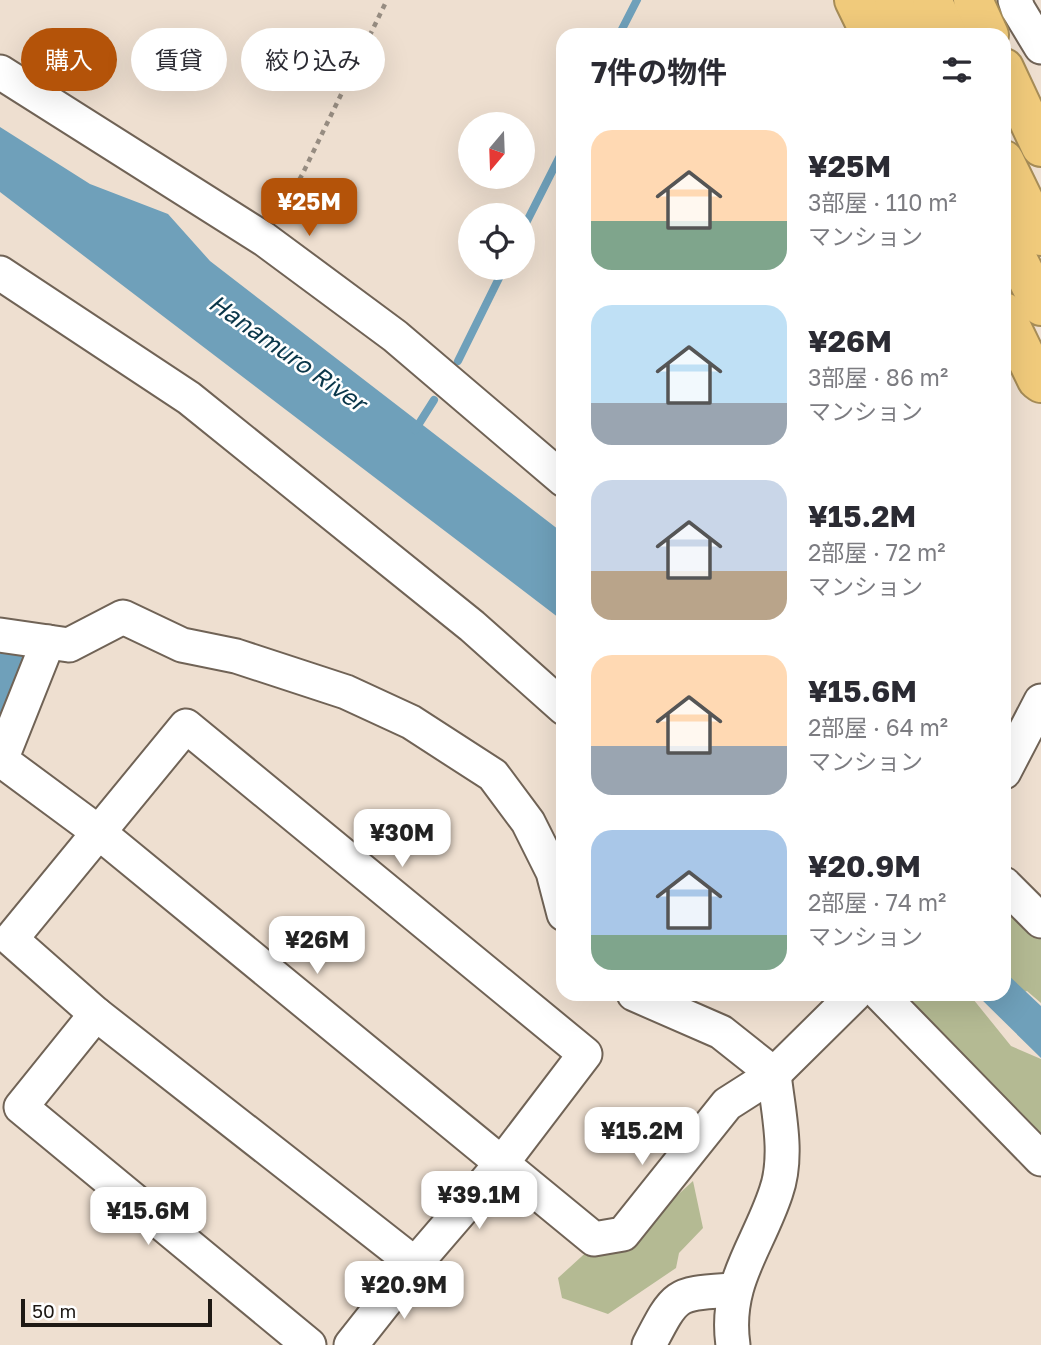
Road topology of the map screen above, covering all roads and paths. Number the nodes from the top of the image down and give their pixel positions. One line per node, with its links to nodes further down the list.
1 (387, 0): 17 (path)
2 (854, 0): 7 (highway)
3 (894, 0): 8 (highway)
4 (932, 0): 9 (highway)
5 (973, 0): 10 (highway)
6 (1015, 0): 11 (street)
7 (868, 28)
8 (908, 28)
9 (945, 28)
10 (986, 28)
11 (1041, 47)
12 (0, 72): 17 (street)
13 (1011, 83): 14 (highway)
14 (1041, 147)
15 (1011, 174): 16 (highway)
16 (1041, 236)
17 (264, 239): 23 (street)
18 (1011, 246): 20 (highway)
19 (0, 273): 26 (street)
20 (1041, 306)
21 (1011, 326): 22 (highway)
22 (1041, 383)
23 (556, 473)
24 (0, 635): 25 (street)
25 (48, 642): 29 (street); 31 (street)
26 (556, 701)
27 (1041, 701): 28 (street)
28 (1011, 759)
29 (1, 761): 30 (street)
30 (97, 831): 37 (street); 40 (street); 40 (street)
31 (556, 883)
32 (1011, 891): 33 (street)
33 (1041, 921)
34 (650, 1001): 38 (street)
35 (848, 1001): 38 (street)
36 (887, 1001): 39 (street)
37 (96, 1014): 41 (street); 43 (street)
38 (774, 1074): 40 (street); 42 (street)
39 (1041, 1159)
40 (502, 1163): 41 (street)
41 (415, 1264): 44 (street)
42 (734, 1290): 45 (street); 46 (street)
43 (309, 1345)
44 (351, 1345)
45 (649, 1345)
46 (733, 1345)

